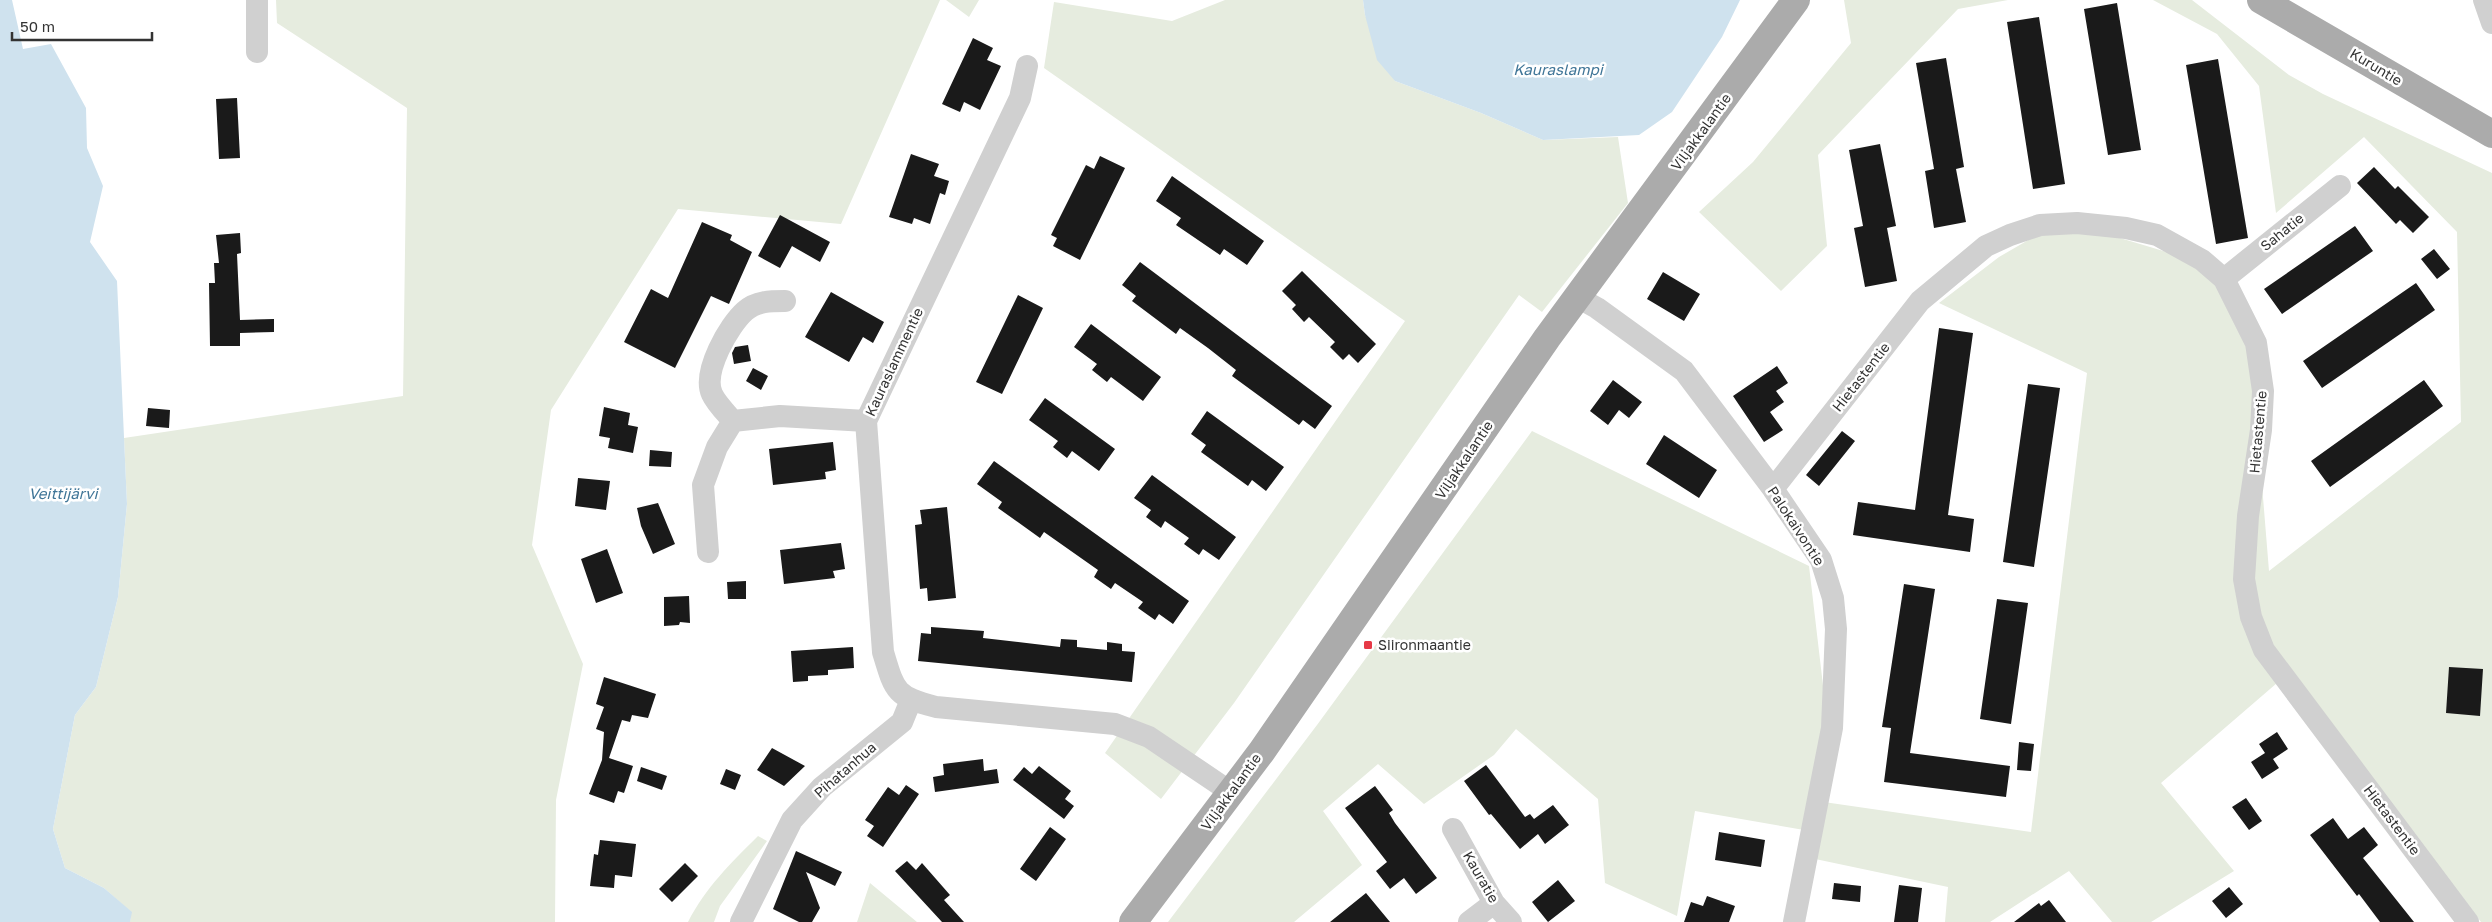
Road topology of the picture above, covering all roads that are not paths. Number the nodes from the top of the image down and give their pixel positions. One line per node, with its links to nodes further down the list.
1 (256, 0): 7 (street)
2 (1796, 0): 13 (main road, Viljakkalantie)
3 (2261, 0): 10 (main road, Kuruntie)
4 (2287, 0): 9 (main road, Kuruntie)
5 (2484, 0): 6 (street)
6 (2492, 23)
7 (257, 52)
8 (1027, 66): 16 (street, Kauraslammentie)
9 (2492, 120)
10 (2492, 134)
11 (2340, 186): 12 (street, Sahatie)
12 (2224, 279): 17 (street, Hietastentie); 28 (street, Hietastentie)
13 (1579, 298): 17 (street, Palokaivontie); 20 (main road, Viljakkalantie)
14 (785, 301): 15 (street)
15 (733, 421): 16 (street); 18 (street)
16 (866, 421): 19 (street, Kauraslammentie)
17 (1773, 489): 27 (street, Palokaivontie)
18 (708, 552)
19 (911, 700): 20 (street); 23 (street, Pihatanhua)
20 (1232, 793): 24 (main road, Viljakkalantie)
21 (1454, 829): 22 (street, Kauratie)
22 (1494, 903): 25 (street); 26 (street, Kauratie)
23 (741, 922)
24 (1133, 922)
25 (1469, 922)
26 (1511, 922)
27 (1794, 922)
28 (2468, 922)

